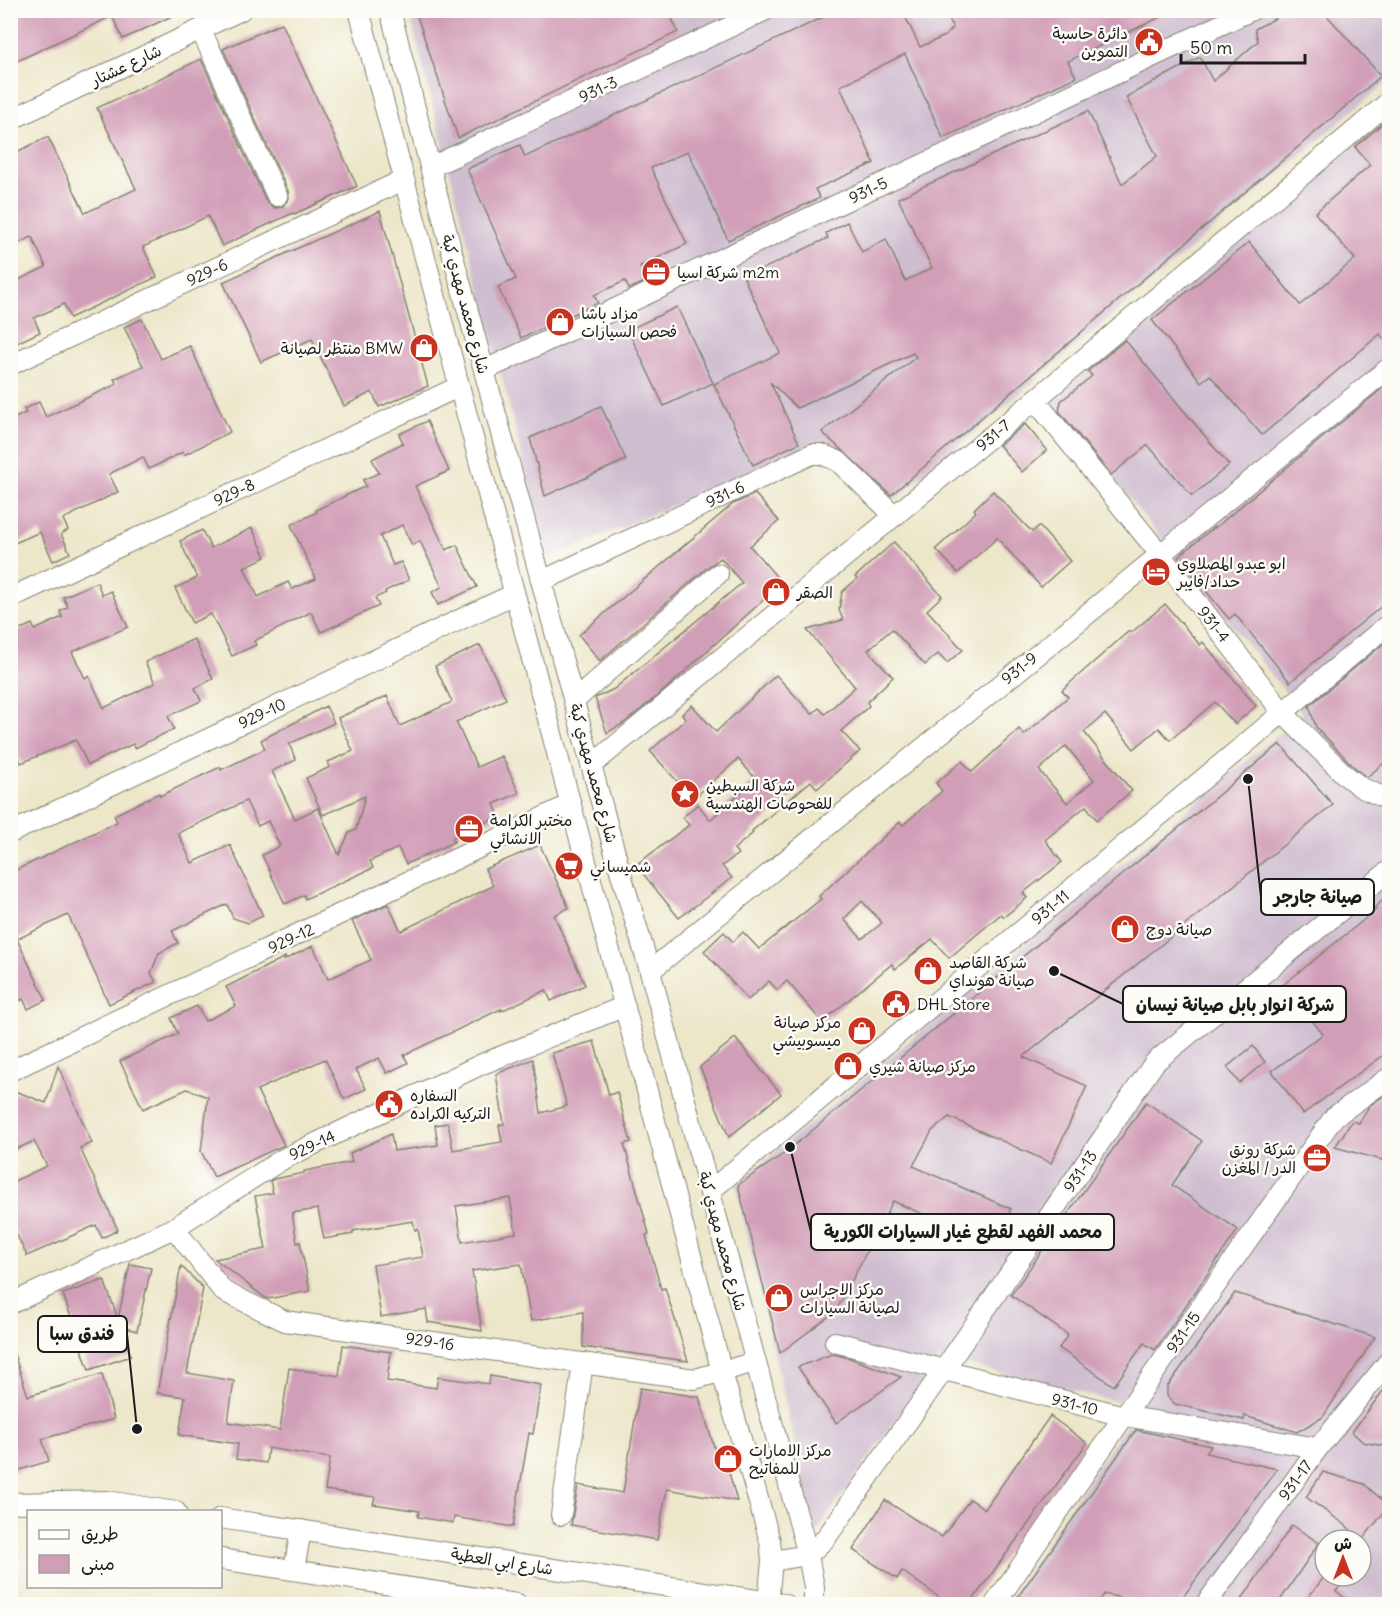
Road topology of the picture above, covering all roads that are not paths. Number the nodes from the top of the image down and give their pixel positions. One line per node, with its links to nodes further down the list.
1 (241, 10): 6 (street, شارع عشتار)
2 (359, 10): 10 (street, شارع محمد مهدي كبة)
3 (390, 10): 9 (street, شارع محمد مهدي كبة)
4 (766, 10): 9 (street, 931-3)
5 (1252, 10): 16 (street, 931-5)
6 (201, 30): 8 (street, شارع عشتار); 11 (street)
7 (1389, 101): 18 (street, 931-7)
8 (10, 120)
9 (430, 167): 12 (street, شارع محمد مهدي كبة)
10 (403, 180): 13 (street, شارع محمد مهدي كبة); 14 (street, 929-6)
11 (277, 196)
12 (450, 245): 13 (street); 16 (street, شارع محمد مهدي كبة)
13 (423, 255): 17 (street, شارع محمد مهدي كبة)
14 (10, 364)
15 (1389, 367): 20 (street, 931-9)
16 (484, 370): 22 (street, شارع محمد مهدي كبة)
17 (458, 387): 23 (street, شارع محمد مهدي كبة); 24 (street, 929-8)
18 (1035, 400): 19 (street, 931-7); 20 (street, 931-4)
19 (895, 516): 22 (street, 931-6); 28 (street, 931-7)
20 (1159, 553): 27 (street, 931-4); 35 (street, 931-9)
21 (718, 574): 26 (street)
22 (542, 581): 26 (street, شارع محمد مهدي كبة)
23 (514, 594): 30 (street, شارع محمد مهدي كبة); 31 (street, 929-10)
24 (10, 598)
25 (1389, 623): 27 (street, 931-11)
26 (574, 701): 28 (street, شارع محمد مهدي كبة)
27 (1283, 713): 29 (street, 931-4); 39 (street, 931-11)
28 (591, 765): 33 (street, شارع محمد مهدي كبة)
29 (1389, 800)
30 (571, 804): 32 (street, شارع محمد مهدي كبة); 37 (street, 929-12)
31 (10, 832)
32 (586, 864): 33 (street); 36 (street, شارع محمد مهدي كبة)
33 (618, 864): 35 (street, شارع محمد مهدي كبة)
34 (1389, 870): 46 (street, 931-13)
35 (650, 971): 39 (street, شارع محمد مهدي كبة)
36 (625, 1006): 40 (street, 929-14); 47 (street, شارع محمد مهدي كبة)
37 (10, 1071)
38 (1389, 1077): 48 (street, 931-15)
39 (710, 1191): 44 (street, شارع محمد مهدي كبة)
40 (174, 1228): 41 (street, 929-14); 45 (street, 929-16)
41 (10, 1304)
42 (835, 1342): 46 (street, 931-10)
43 (1389, 1360): 49 (street, 931-17)
44 (755, 1362): 47 (street, 929-16); 55 (street, شارع محمد مهدي كبة)
45 (583, 1363): 47 (street, 929-16); 52 (street)
46 (943, 1371): 48 (street, 931-10); 55 (street, 931-13)
47 (722, 1372): 57 (street, شارع محمد مهدي كبة)
48 (1124, 1416): 49 (street, 931-10); 62 (street, 931-15)
49 (1318, 1448): 63 (street, 931-17)
50 (10, 1503): 51 (street)
51 (162, 1510)
52 (561, 1515)
53 (222, 1518): 54 (street, شارع ابي العطية)
54 (301, 1530): 58 (street); 59 (street, شارع ابي العطية)
55 (808, 1555): 57 (street); 61 (street, شارع محمد مهدي كبة)
56 (222, 1559): 58 (street)
57 (772, 1561): 59 (street, شارع محمد مهدي كبة)
58 (294, 1570): 60 (street)
59 (776, 1603)
60 (517, 1605)
61 (814, 1605)
62 (995, 1605)
63 (1206, 1605)

